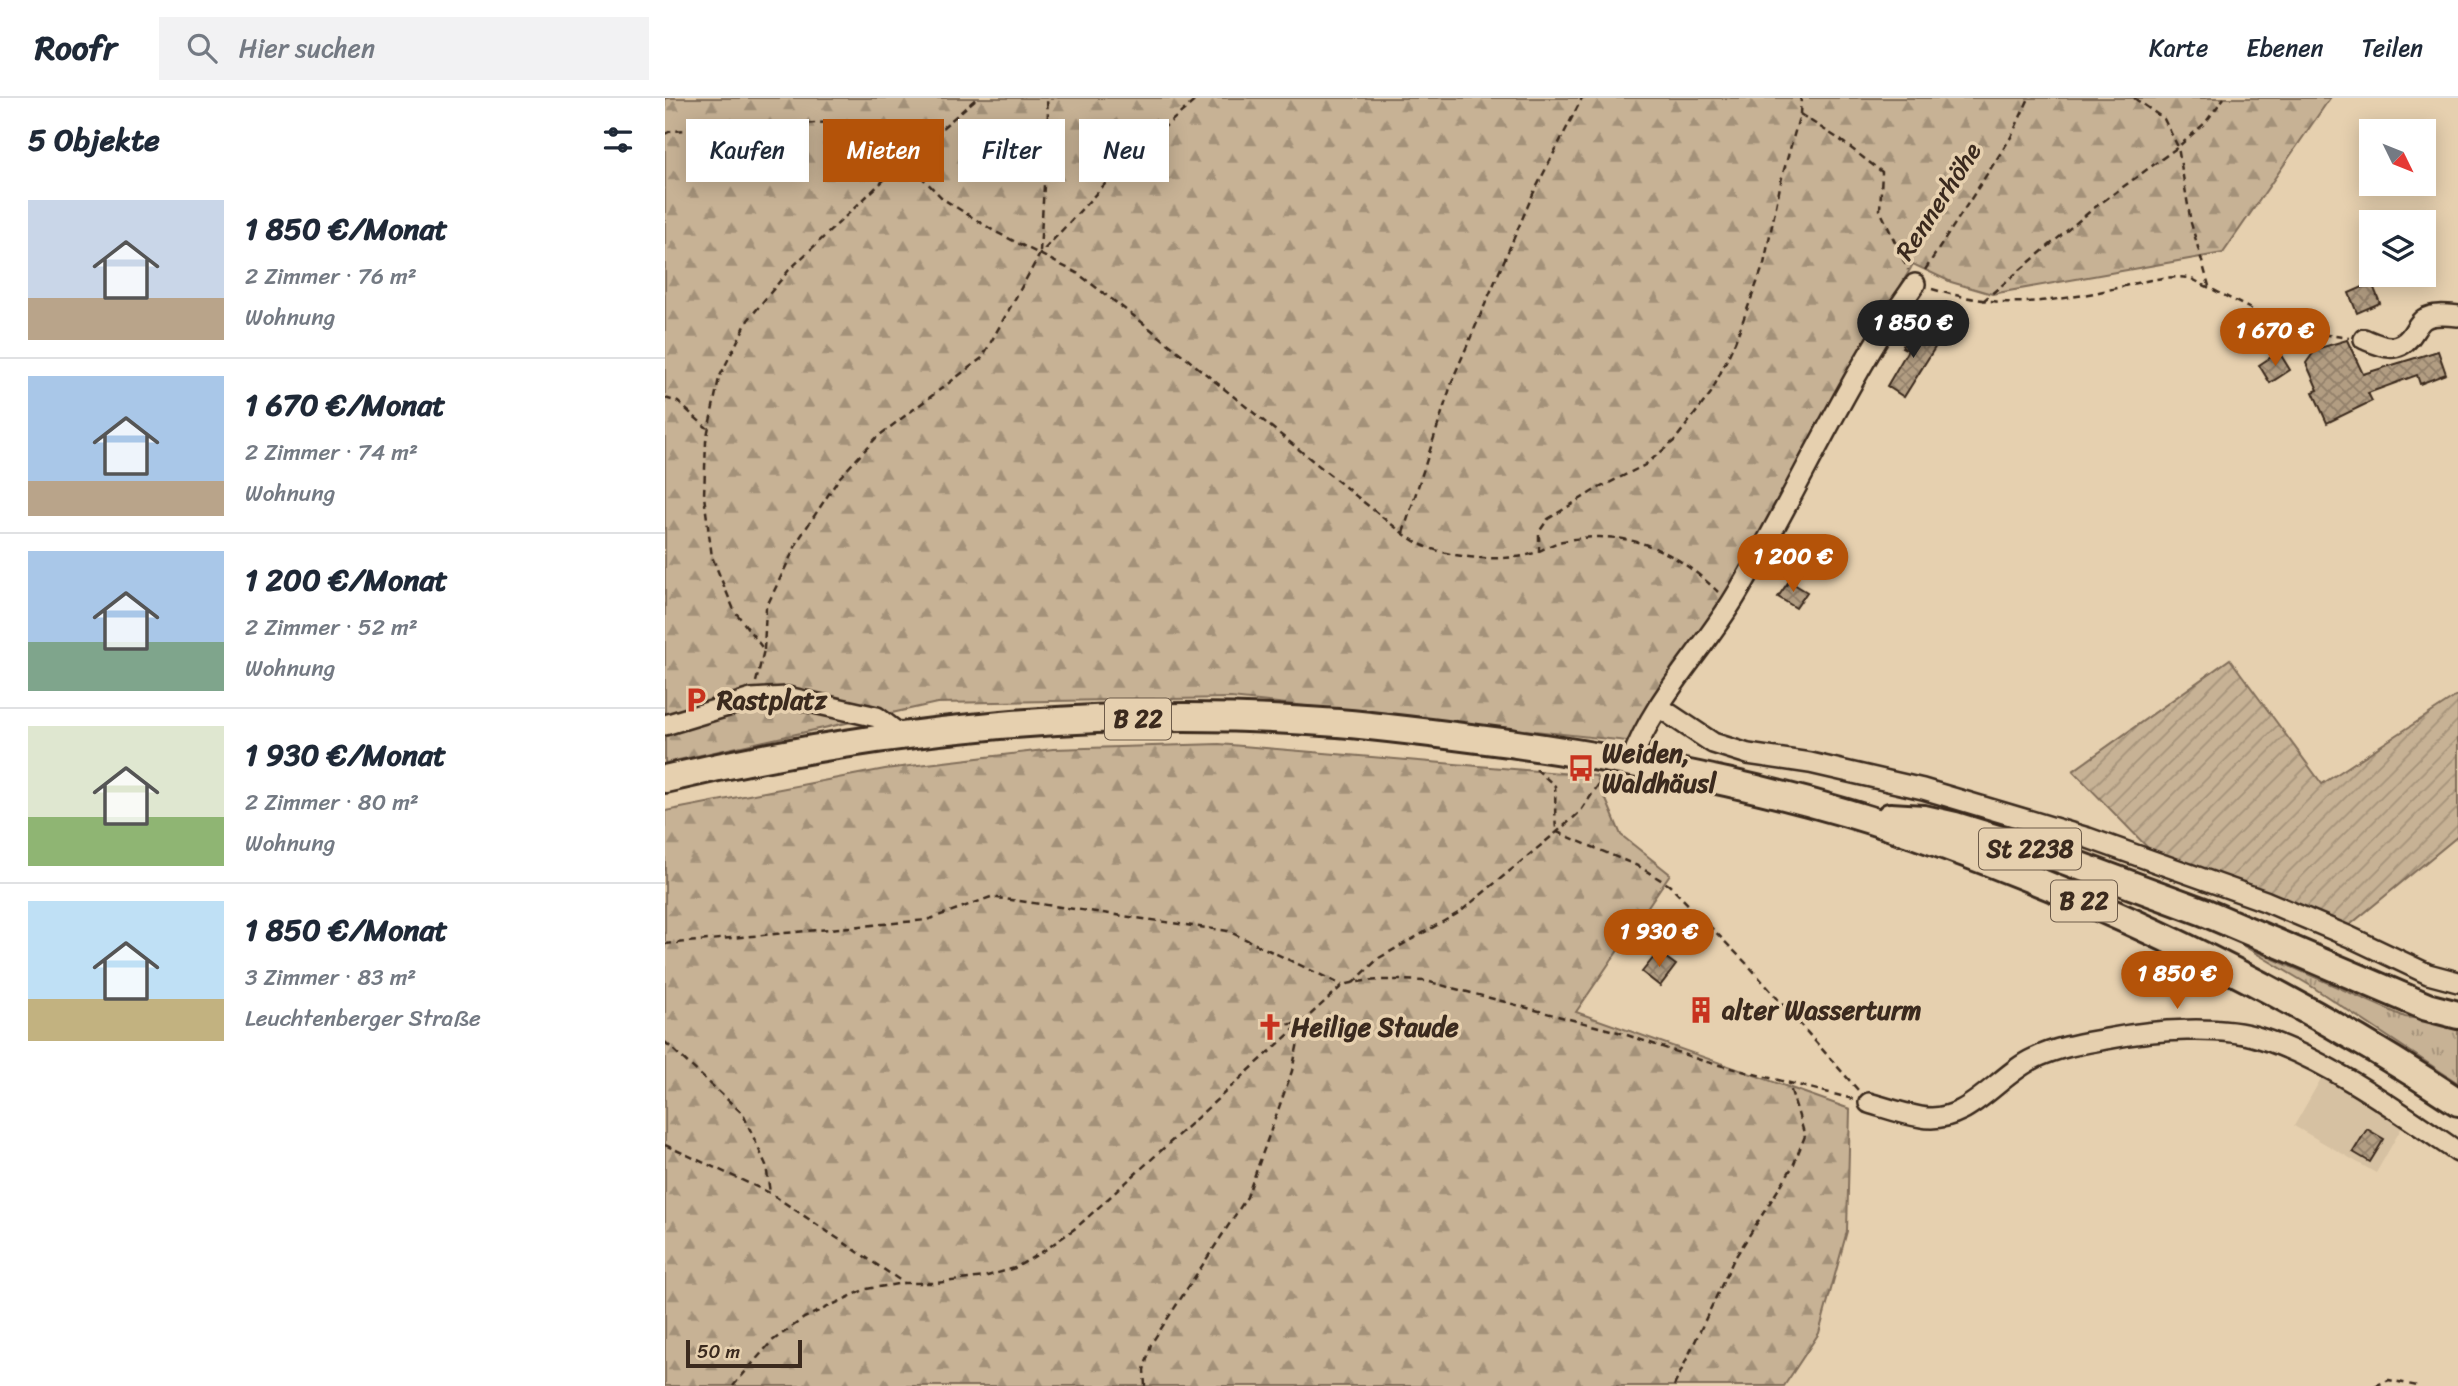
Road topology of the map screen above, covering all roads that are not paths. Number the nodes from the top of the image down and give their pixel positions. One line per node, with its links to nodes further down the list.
1 (1915, 284): 4 (street, Rennerhöhe)
2 (2458, 316): 3 (street)
3 (2364, 339)
4 (1659, 707): 7 (street, Rennerhöhe); 10 (street)
5 (665, 725): 6 (street)
6 (902, 736): 7 (main road, B 22); 8 (main road, B 22)
7 (1622, 761): 9 (main road, B 22)
8 (665, 779)
9 (1850, 814): 11 (main road, St 2238); 12 (main road, B 22)
10 (2458, 982)
11 (2458, 1015)
12 (2458, 1102)
13 (1869, 1103): 14 (street)
14 (2458, 1152)

